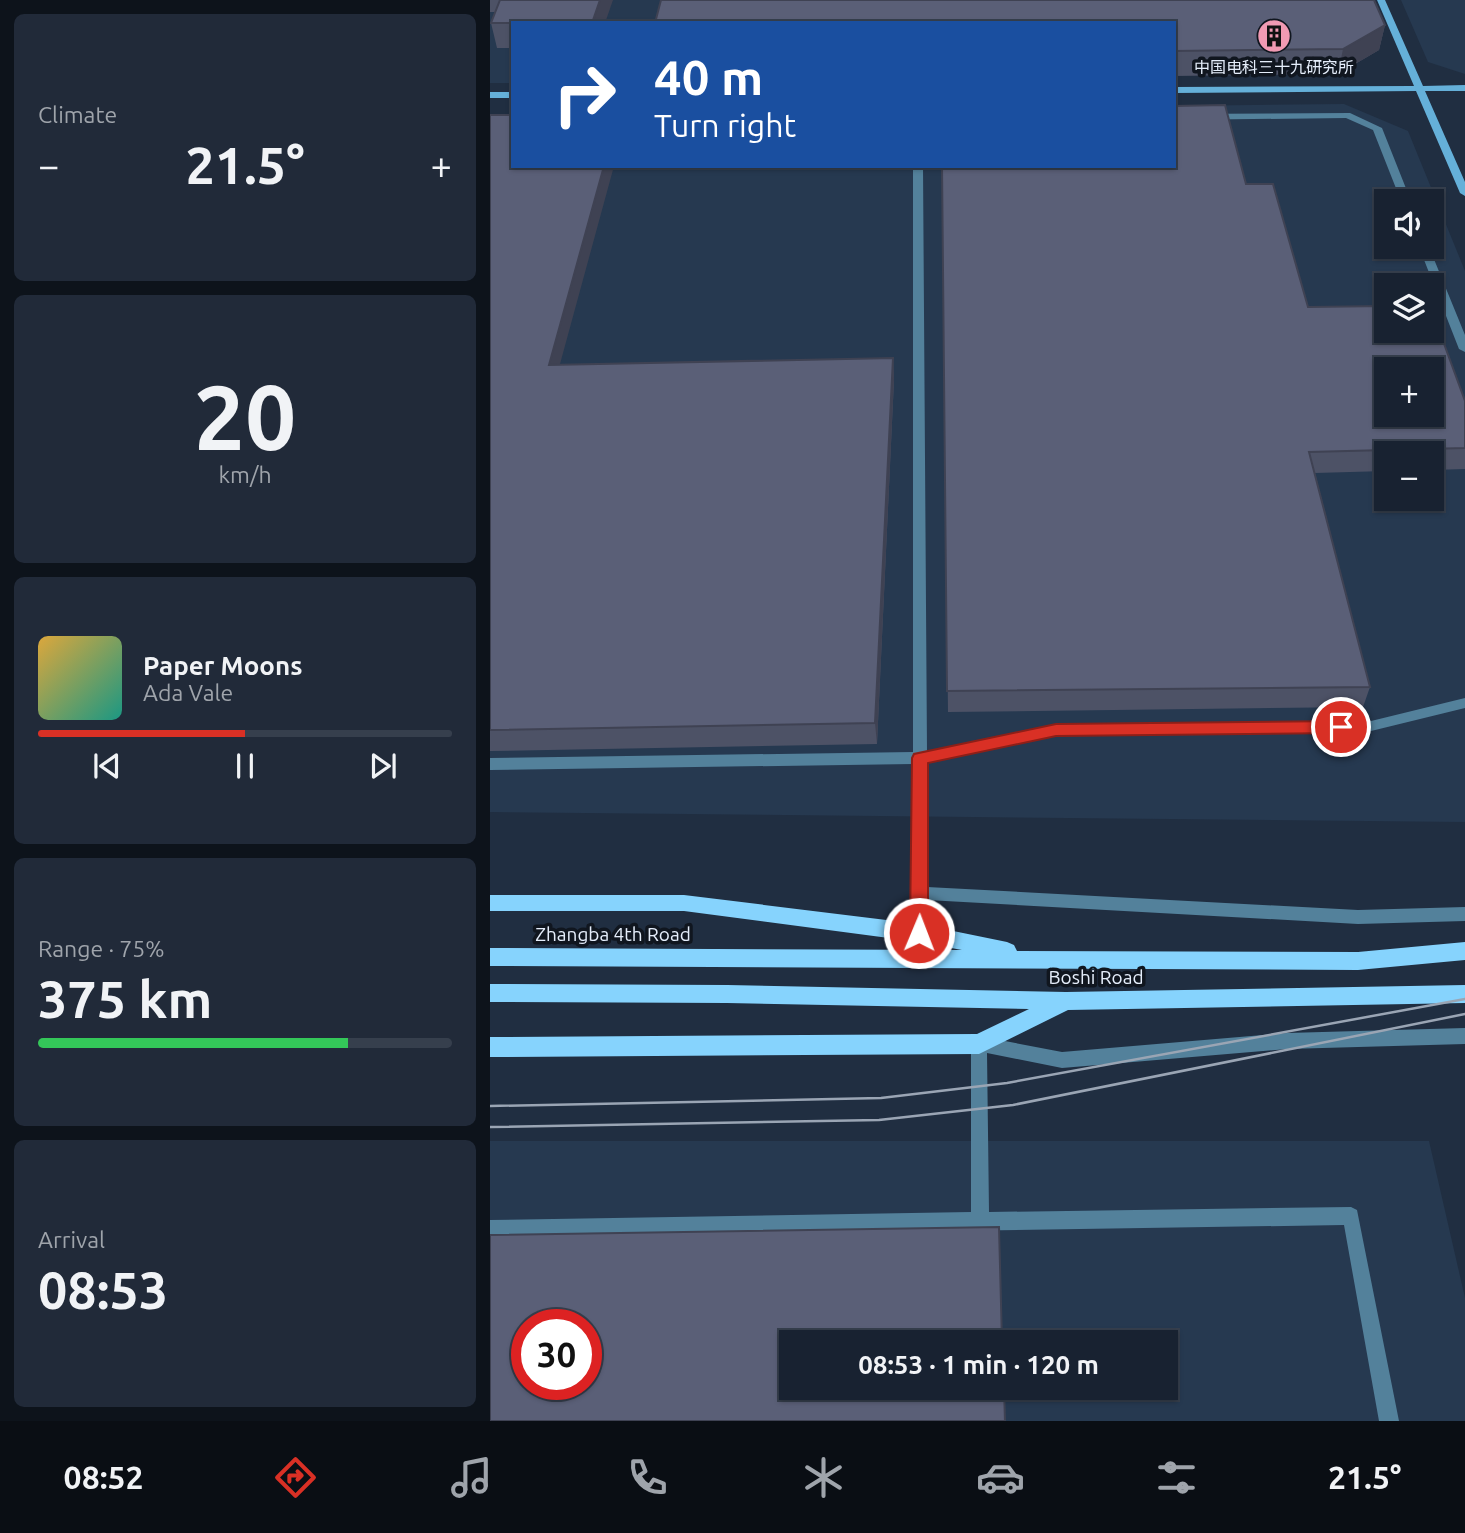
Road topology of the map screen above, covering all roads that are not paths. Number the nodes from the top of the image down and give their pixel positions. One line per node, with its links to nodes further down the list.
1 (1381, 0): 2 (street)
2 (1419, 88): 3 (street); 4 (street); 10 (street)
3 (1465, 88)
4 (1176, 90)
5 (490, 95): 6 (street)
6 (511, 95)
7 (1176, 117): 9 (street)
8 (918, 168): 14 (street)
9 (1401, 189)
10 (1465, 193)
11 (1429, 259): 12 (street)
12 (1465, 349)
13 (1465, 704): 14 (street)
14 (920, 758): 15 (street); 16 (street)
15 (490, 764)
16 (919, 893): 18 (street); 19 (street)
17 (490, 903): 19 (main road)
18 (1465, 914)
19 (919, 933): 23 (main road)
20 (1465, 951): 23 (main road, Boshi Road)
21 (490, 957): 22 (main road, Zhangba 4th Road)
22 (735, 957): 23 (main road, Boshi Road)
23 (1048, 959)
24 (490, 993): 26 (main road, Boshi Road)
25 (1465, 995): 26 (main road, Boshi Road)
26 (1066, 1001): 28 (main road)
27 (1465, 1036): 28 (street)
28 (979, 1044): 29 (main road); 30 (street)
29 (490, 1046)
30 (980, 1220): 31 (street); 32 (street)
31 (490, 1229)
32 (1388, 1421)

